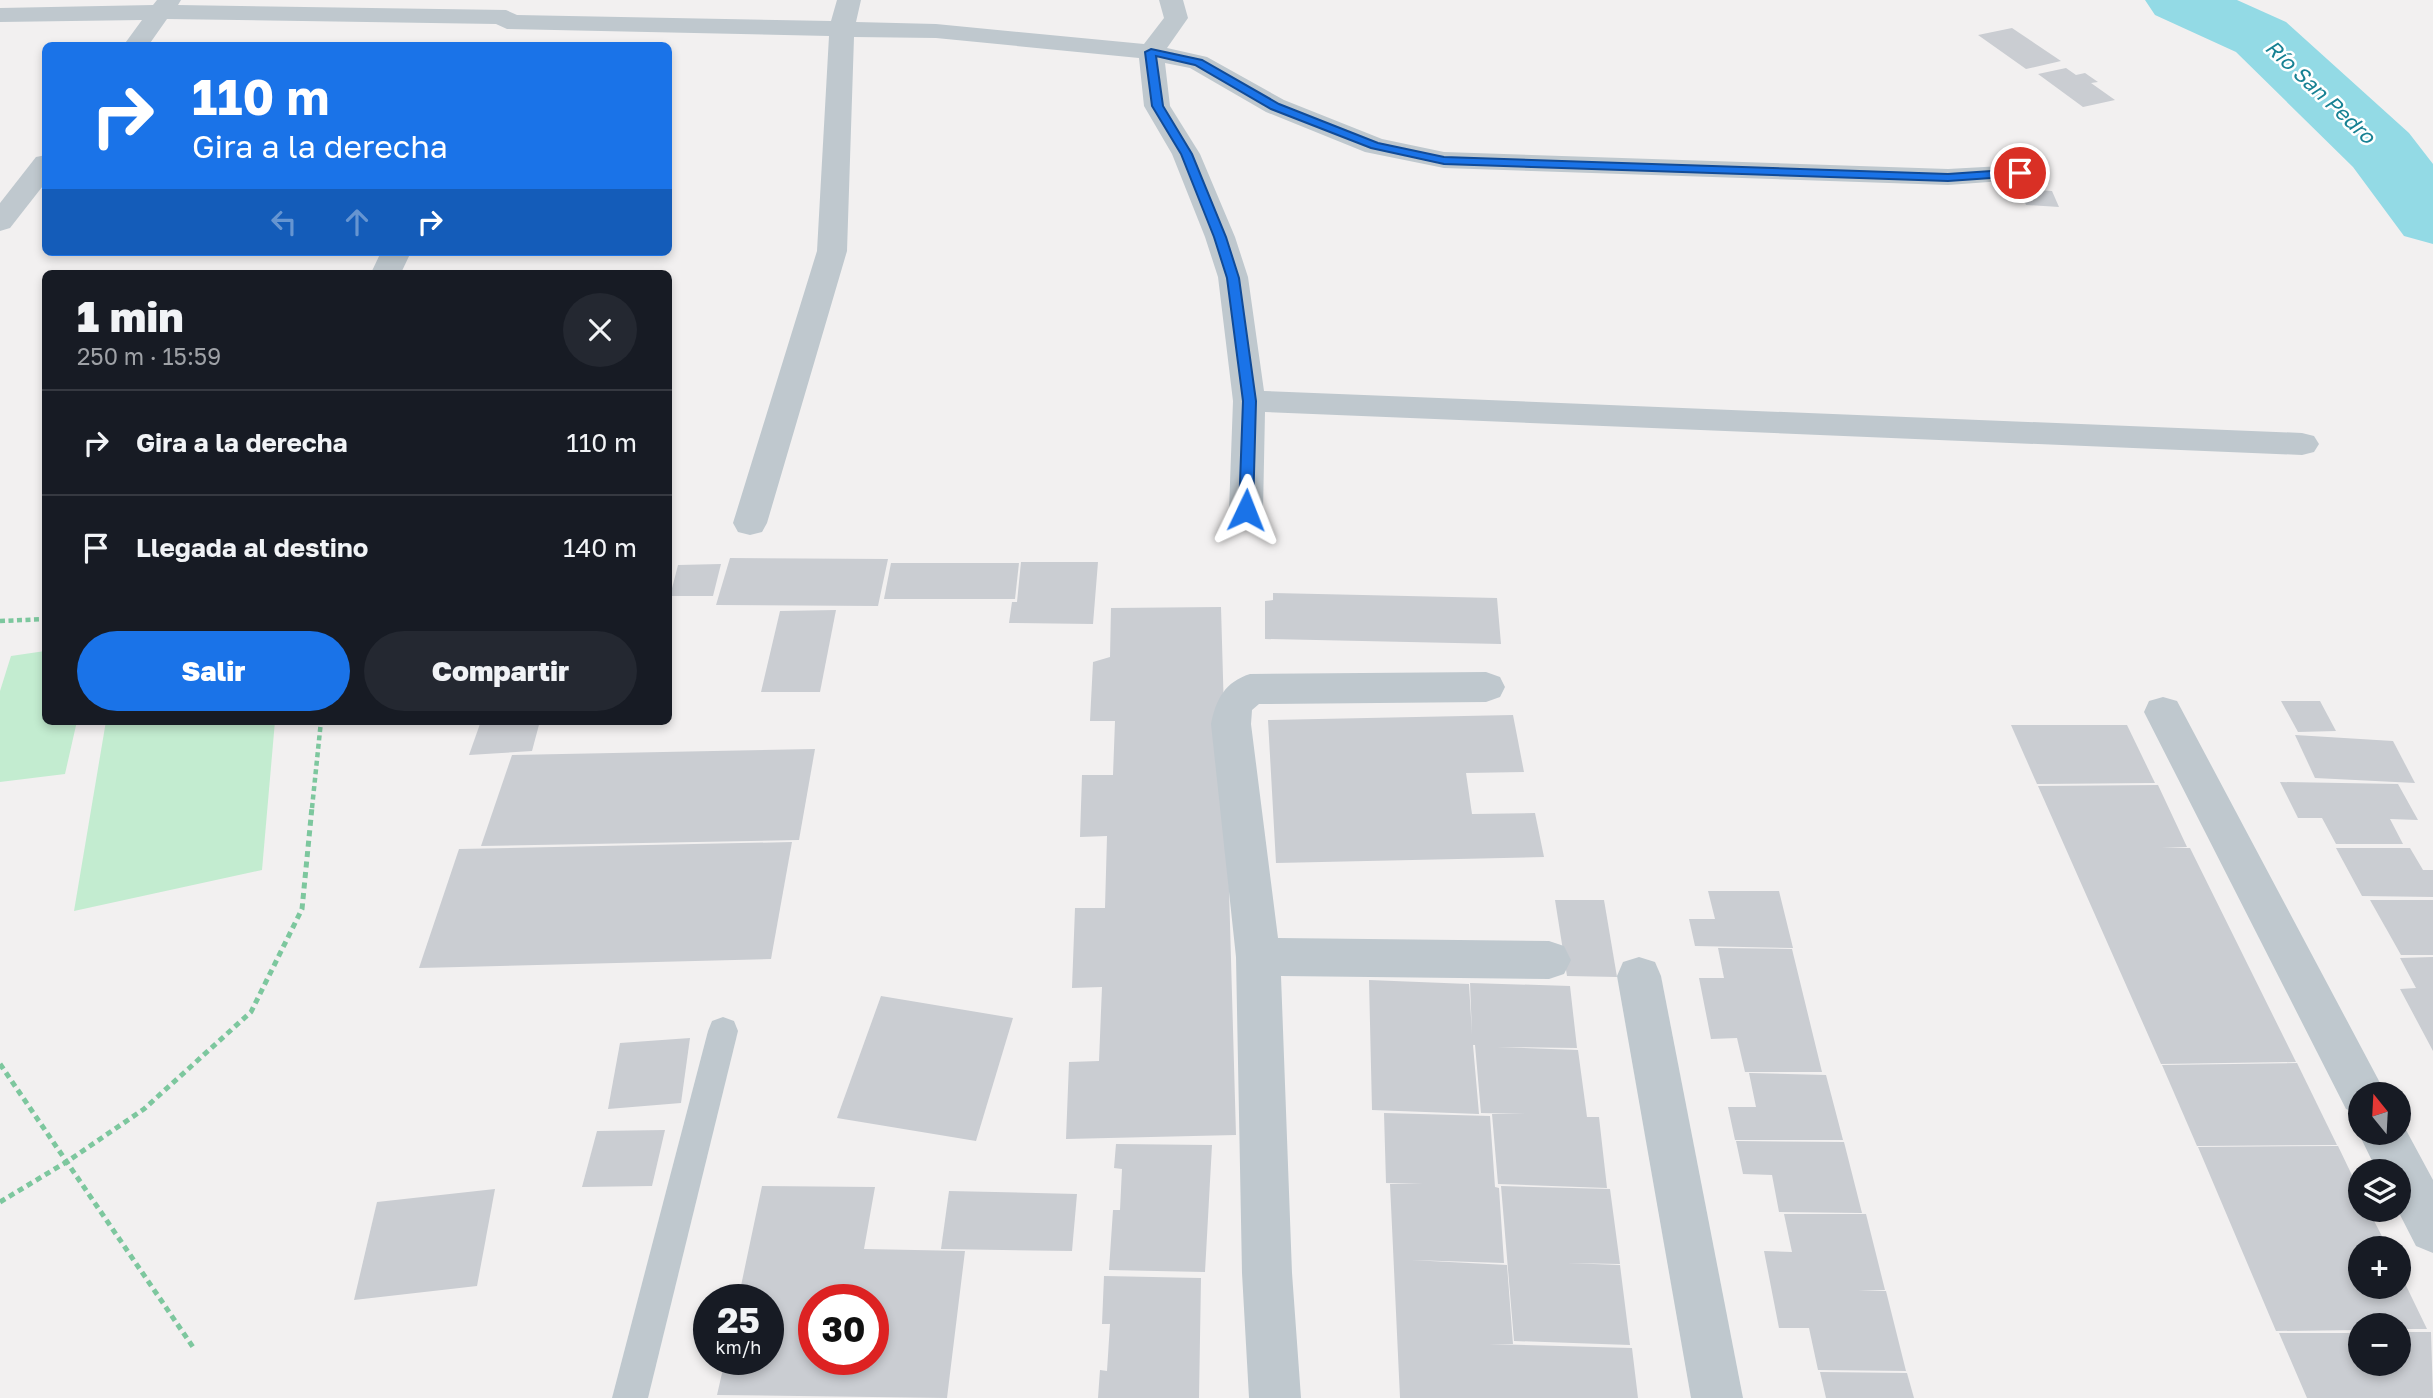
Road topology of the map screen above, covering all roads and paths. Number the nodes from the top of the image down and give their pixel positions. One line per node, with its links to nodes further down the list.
1 (1171, 0): 8 (street)
2 (165, 6): 3 (street); 5 (street); 6 (street)
3 (510, 8): 4 (street); 7 (street)
4 (846, 14): 8 (street); 15 (street)
5 (0, 15)
6 (138, 42)
7 (494, 42)
8 (1151, 52): 10 (street); 12 (street)
9 (42, 168): 11 (street)
10 (2020, 173)
11 (0, 222)
12 (1249, 401): 13 (street); 14 (street)
13 (2302, 444)
14 (1246, 510)
15 (750, 523)
16 (42, 620): 17 (path)
17 (0, 621)
18 (1486, 687): 21 (street)
19 (2164, 712): 26 (street)
20 (321, 725): 28 (path)
21 (1258, 957): 22 (street); 33 (street)
22 (1549, 960)
23 (1639, 976): 34 (street)
24 (723, 1031): 32 (lane)
25 (0, 1064): 28 (path)
26 (2356, 1082)
27 (2389, 1145): 30 (street)
28 (68, 1161): 29 (path); 31 (path)
29 (0, 1202)
30 (2433, 1229)
31 (195, 1350)
32 (630, 1398)
33 (1275, 1398)
34 (1717, 1398)

